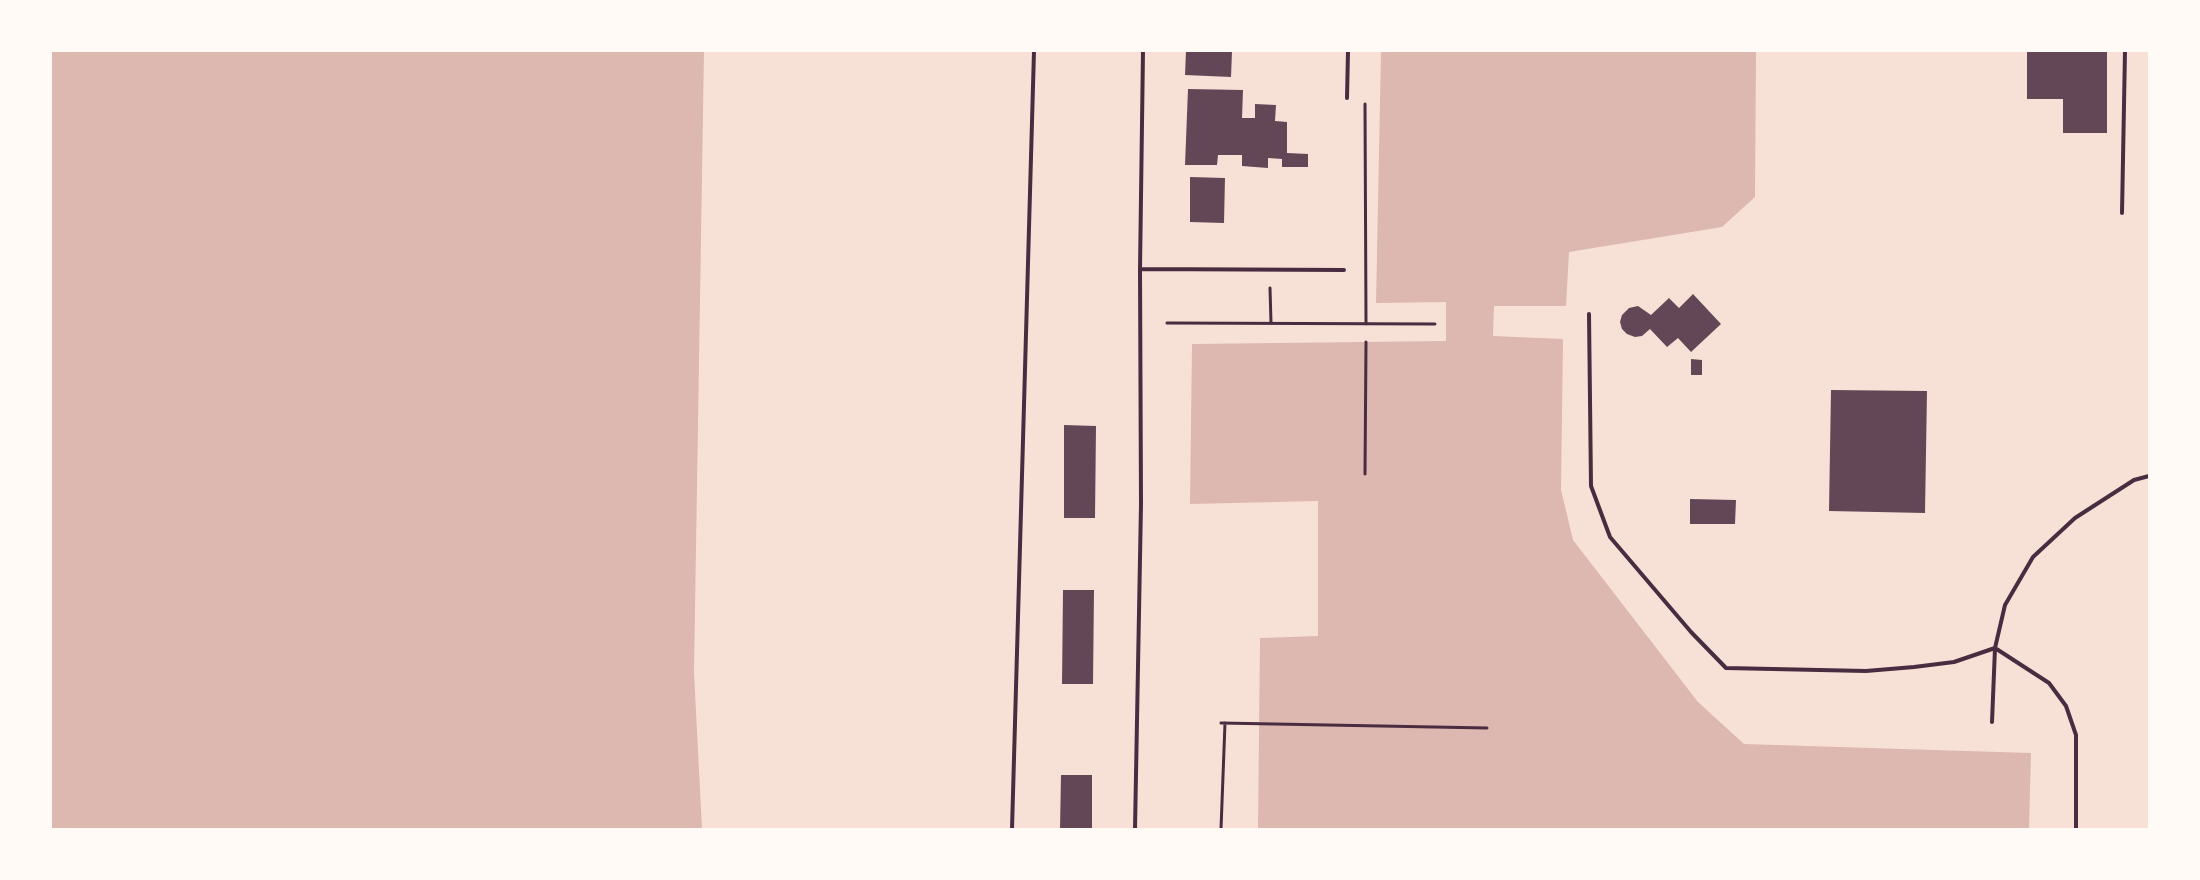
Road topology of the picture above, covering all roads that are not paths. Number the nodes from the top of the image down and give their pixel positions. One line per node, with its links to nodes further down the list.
1 (1034, 51): 13 (lane)
2 (1143, 51): 7 (lane)
3 (1348, 51): 5 (lane)
4 (2124, 51): 6 (lane)
5 (1347, 98)
6 (2122, 214)
7 (1140, 269): 8 (lane); 14 (lane)
8 (1344, 270)
9 (1589, 314): 11 (lane)
10 (2149, 476): 11 (lane)
11 (1995, 648): 12 (lane); 15 (lane)
12 (1992, 722)
13 (1012, 829)
14 (1135, 829)
15 (2076, 829)

